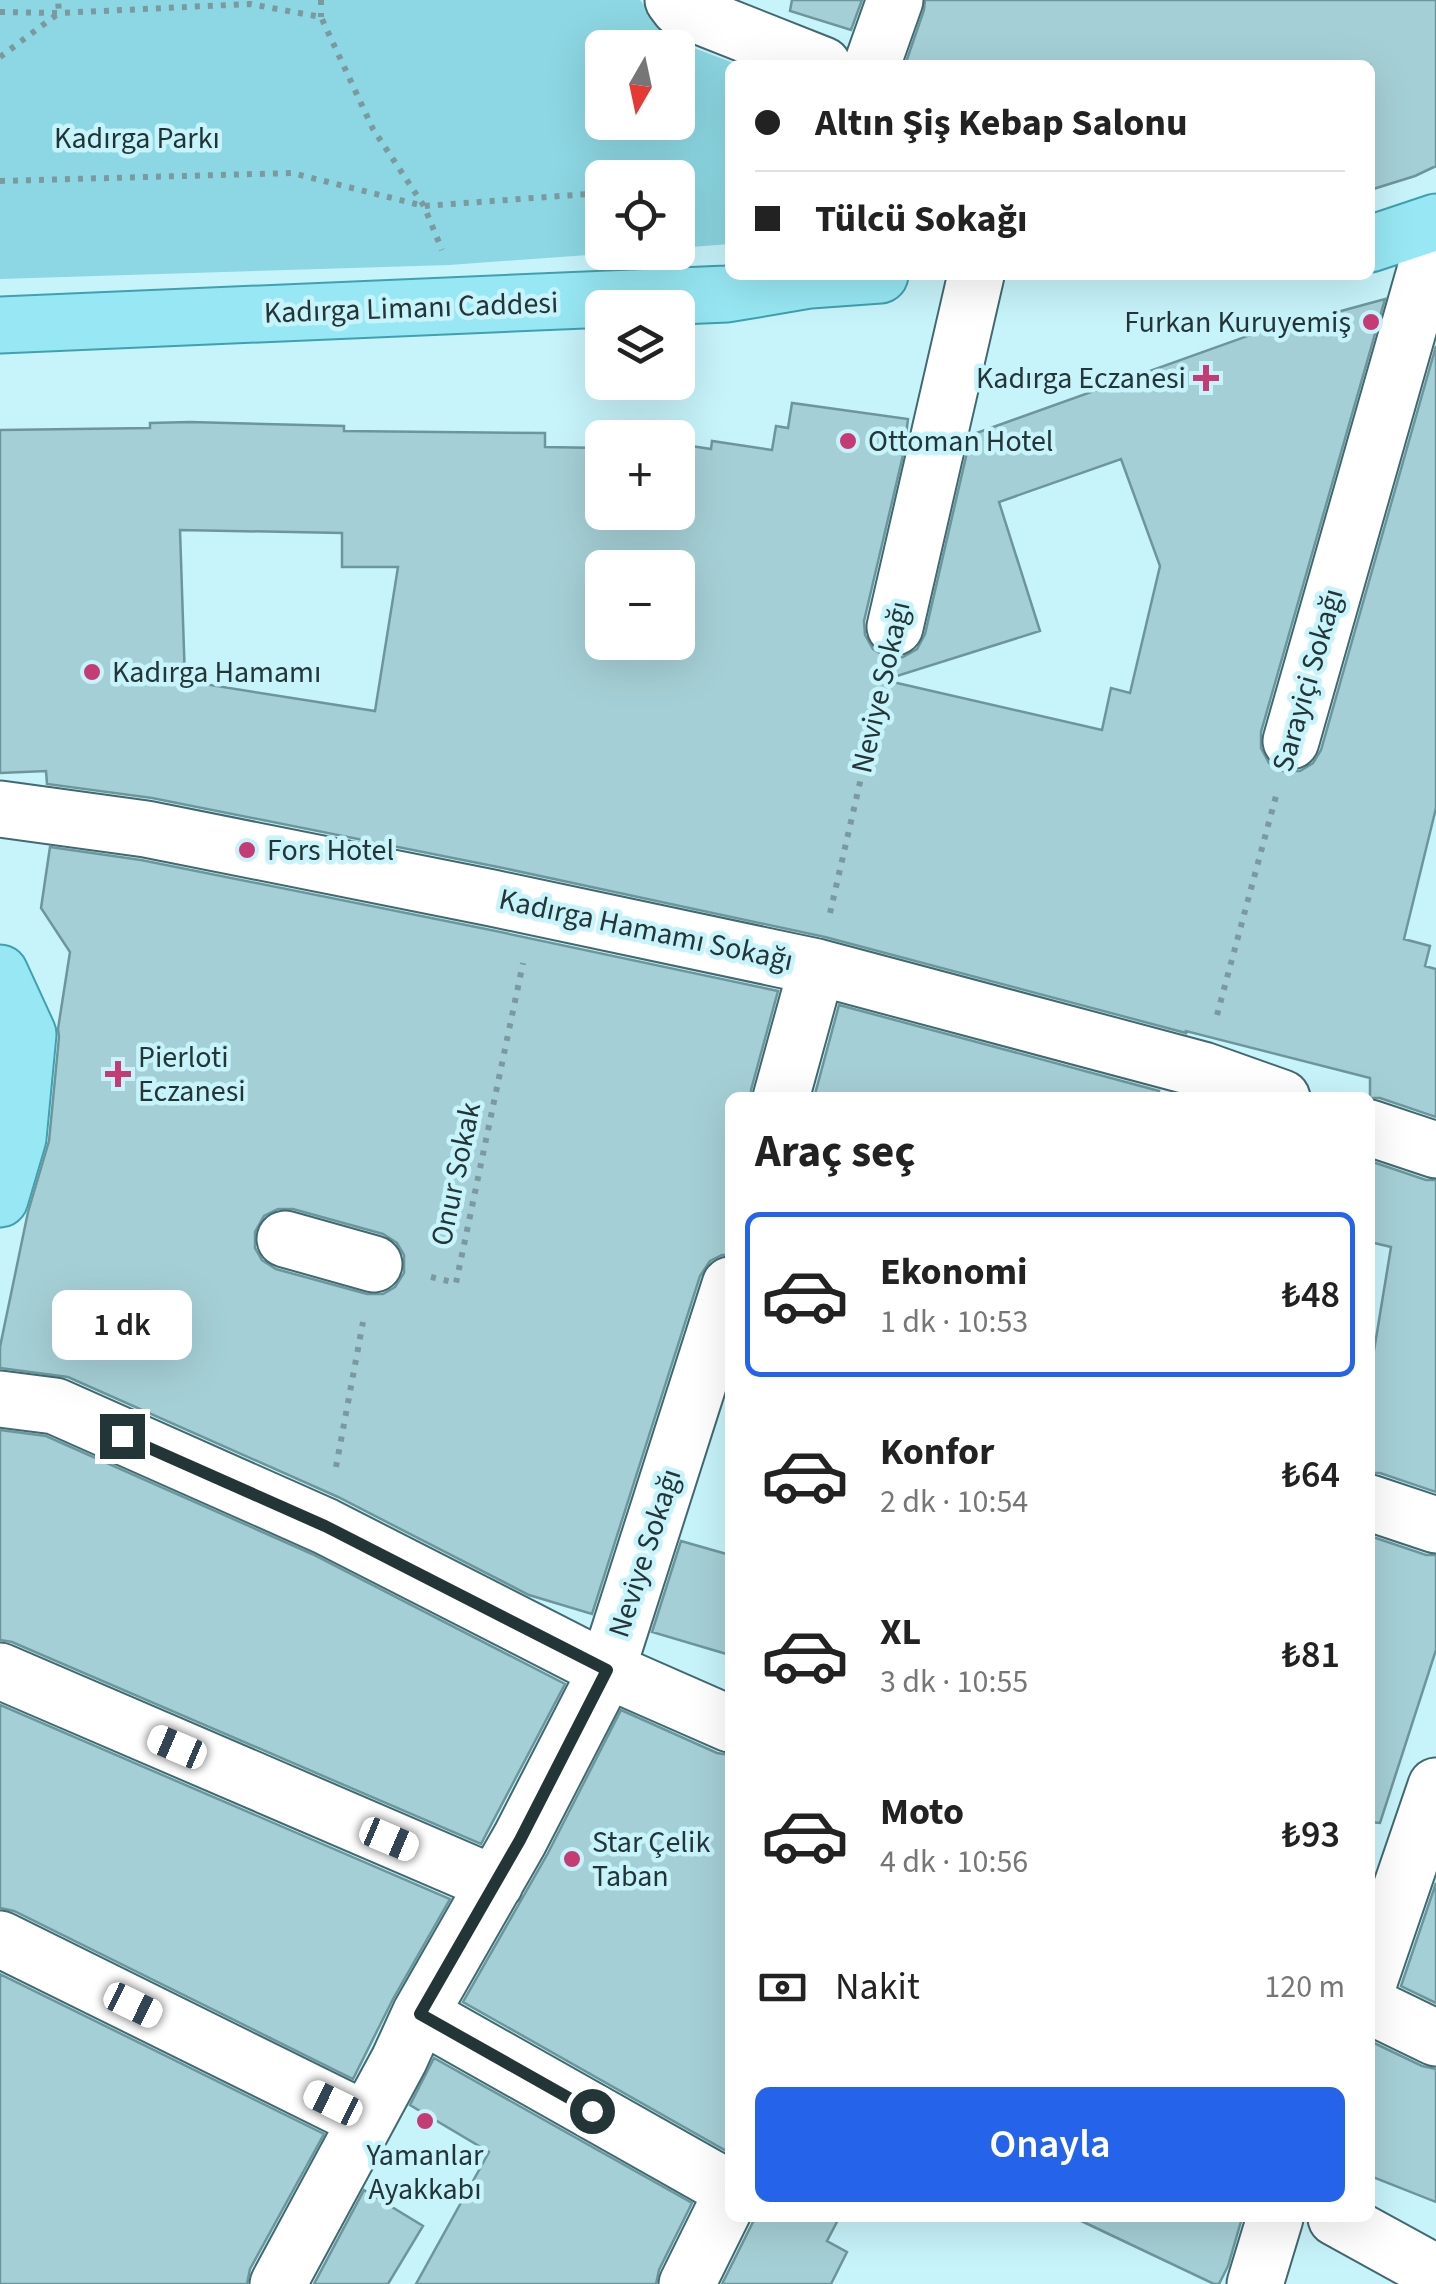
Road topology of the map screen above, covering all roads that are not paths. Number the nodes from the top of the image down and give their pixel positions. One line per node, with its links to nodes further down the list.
1 (673, 0): 3 (street)
2 (894, 0): 4 (street)
3 (810, 60)
4 (874, 60)
5 (1375, 244): 6 (main road)
6 (1434, 244): 11 (street, Sarayiçi Sokağı)
7 (810, 280): 9 (main road, Kadırga Limanı Caddesi)
8 (975, 280): 10 (street, Neviye Sokağı)
9 (0, 324)
10 (895, 627)
11 (1291, 742)
12 (0, 808): 13 (street, Kadırga Hamamı Sokağı)
13 (817, 966): 15 (street, Kadırga Hamamı Sokağı); 16 (street)
14 (0, 973): 20 (main road)
15 (1199, 1084): 17 (street, Kadırga Hamamı Sokağı)
16 (784, 1092)
17 (1246, 1092)
18 (1375, 1130): 19 (street)
19 (1436, 1150)
20 (0, 1199)
21 (286, 1238): 22 (street)
22 (374, 1264)
23 (725, 1301): 27 (street, Neviye Sokağı)
24 (0, 1399): 27 (street)
25 (1375, 1504): 26 (street)
26 (1436, 1524)
27 (607, 1670): 29 (street); 31 (street, Neviye Sokağı)
28 (0, 1671): 31 (street)
29 (725, 1722)
30 (1436, 1786): 33 (street)
31 (495, 1884): 35 (street, Neviye Sokağı)
32 (0, 1939): 37 (street)
33 (1375, 1964)
34 (1375, 2008): 36 (street)
35 (420, 2014): 37 (street, Neviye Sokağı); 38 (street)
36 (1436, 2038)
37 (366, 2120): 43 (street, Neviye Sokağı)
38 (725, 2190)
39 (725, 2203): 44 (street)
40 (1274, 2222): 45 (street)
41 (1343, 2222): 42 (street)
42 (1436, 2273)
43 (278, 2284)
44 (686, 2284)
45 (1255, 2284)

